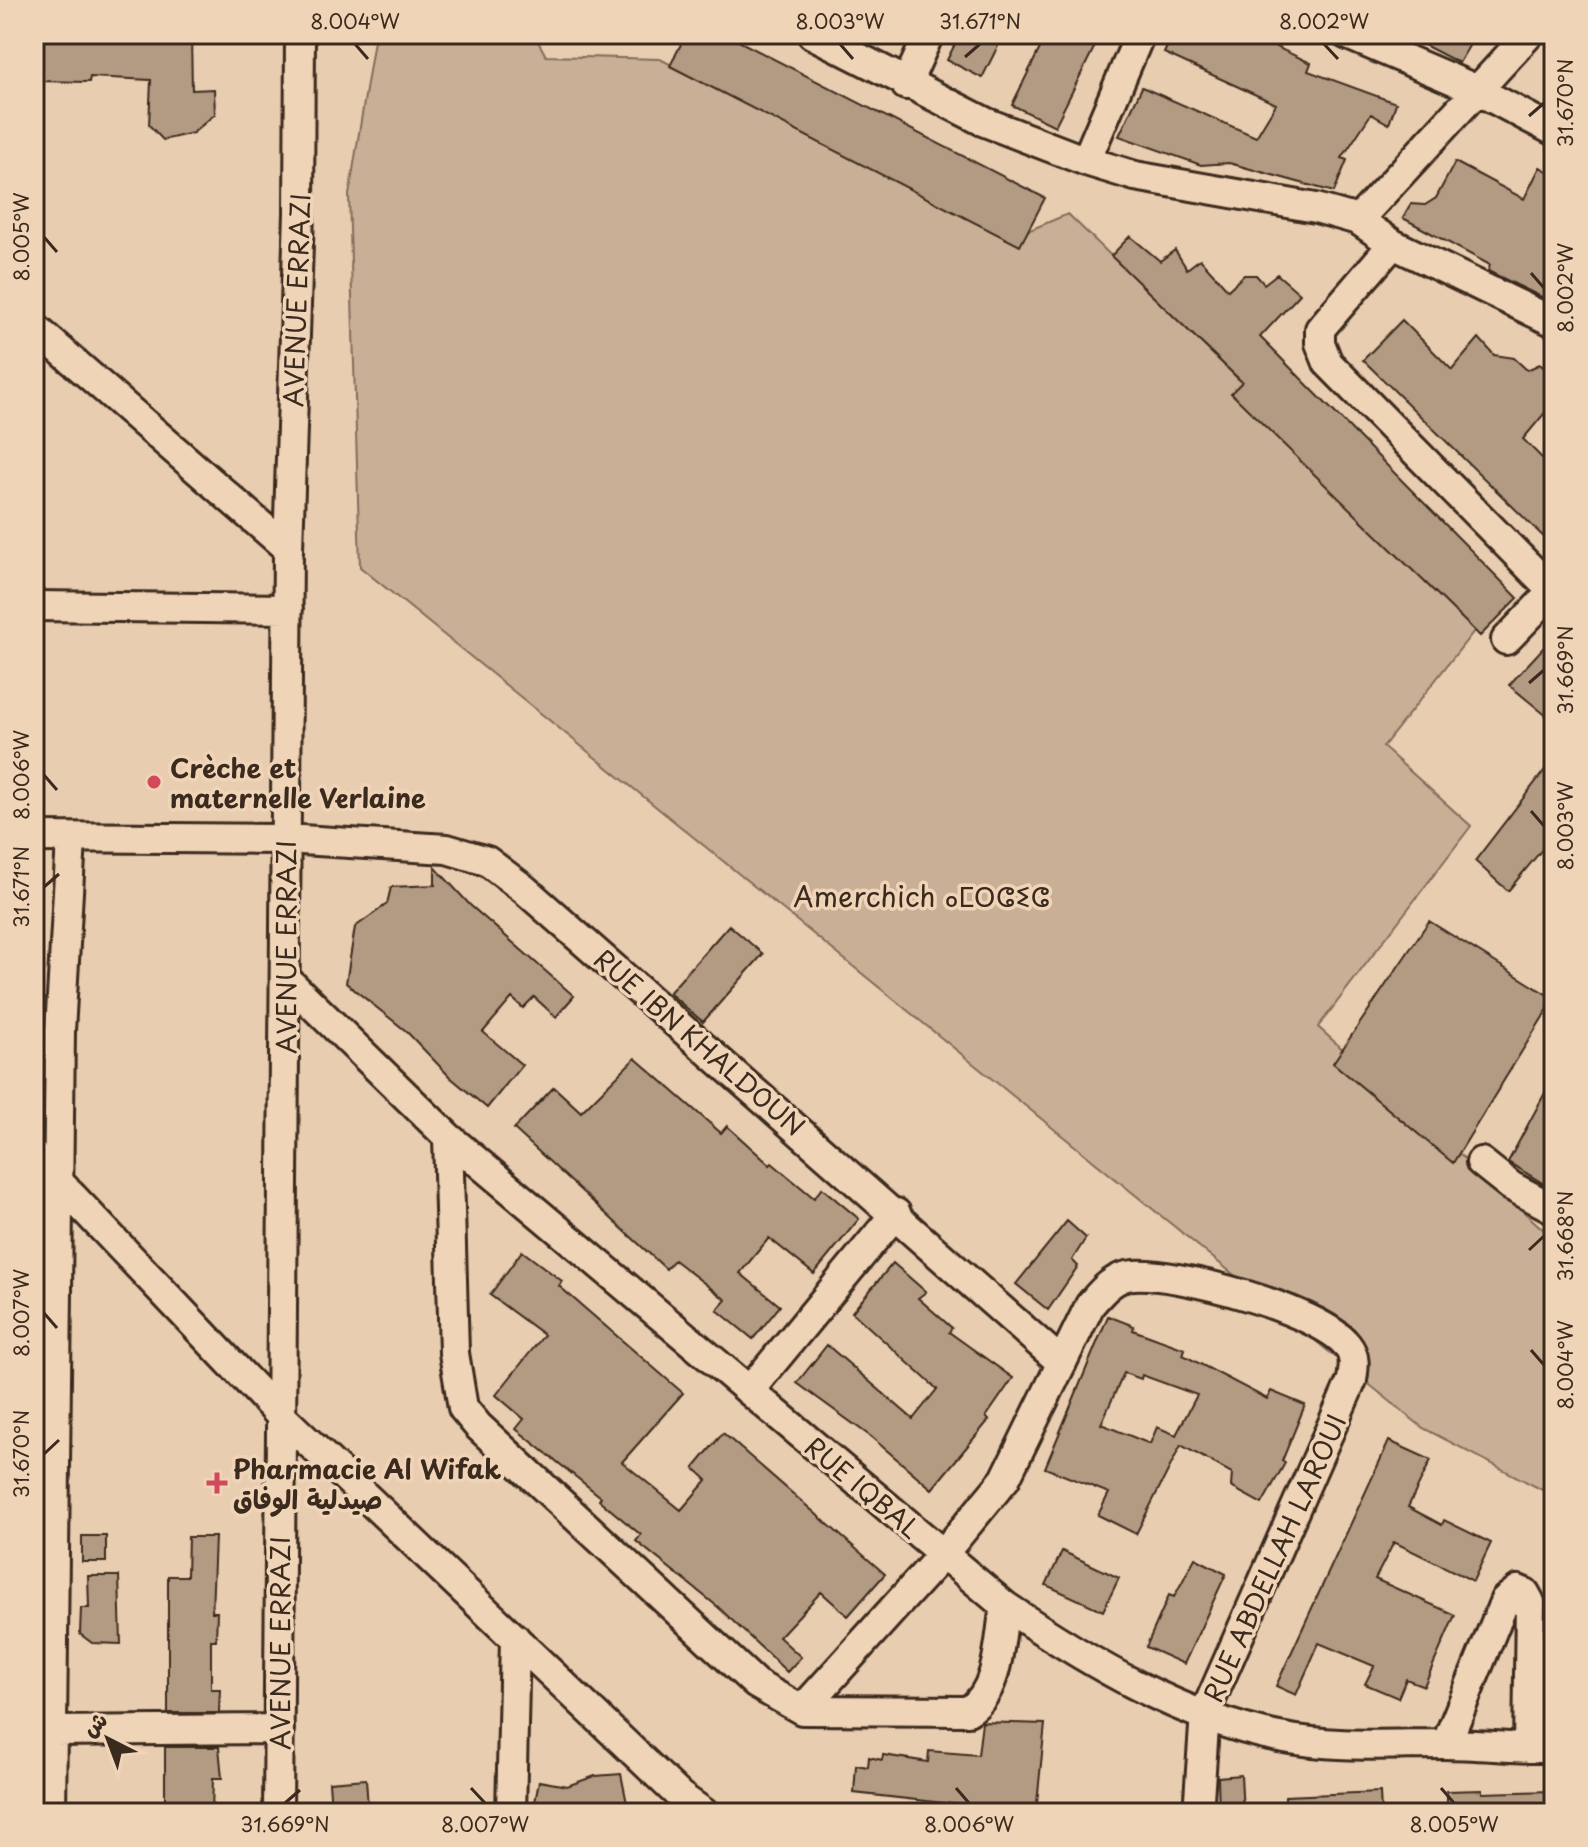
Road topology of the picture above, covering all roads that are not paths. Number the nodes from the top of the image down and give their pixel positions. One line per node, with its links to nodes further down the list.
1 (300, 34): 15 (street, AVENUE ERRAZI)
2 (812, 34): 7 (street)
3 (929, 34): 7 (street)
4 (1140, 34): 10 (street)
5 (1346, 34): 8 (street)
6 (1529, 34): 8 (street)
7 (906, 85): 10 (street)
8 (1475, 89): 9 (street); 11 (street)
9 (1554, 131)
10 (1086, 161): 11 (street)
11 (1358, 220): 12 (street)
12 (1393, 244): 13 (street); 16 (street)
13 (1554, 322)
14 (34, 327): 15 (street)
15 (288, 549): 18 (street, AVENUE ERRAZI)
16 (1554, 591): 19 (street)
17 (34, 606): 18 (street)
18 (288, 609): 21 (street, AVENUE ERRAZI)
19 (1506, 640)
20 (34, 837): 22 (street, RUE IBN KHALDOUN)
21 (285, 839): 22 (street, RUE IBN KHALDOUN); 23 (street, AVENUE ERRAZI); 29 (street, RUE IBN KHALDOUN)
22 (71, 840): 27 (street)
23 (287, 980): 24 (street, RUE IQBAL); 32 (street, AVENUE ERRAZI)
24 (448, 1137): 31 (street, RUE IQBAL); 36 (street)
25 (34, 1156): 27 (street)
26 (1481, 1162): 28 (street)
27 (58, 1185): 32 (street); 39 (street)
28 (1554, 1209)
29 (896, 1213): 30 (street, RUE IBN KHALDOUN); 31 (street)
30 (1062, 1363): 33 (street); 37 (street, RUE ABDELLAH LAROUI)
31 (749, 1391): 33 (street, RUE IQBAL)
32 (280, 1415): 35 (street); 38 (street, AVENUE ERRAZI)
33 (943, 1554): 34 (street, RUE IQBAL); 36 (street)
34 (1005, 1606): 36 (street); 37 (street, RUE IQBAL)
35 (515, 1638): 44 (street); 45 (street)
36 (802, 1710)
37 (1205, 1713): 40 (street, RUE IQBAL); 46 (street, RUE ABDELLAH LAROUI)
38 (279, 1729): 39 (street); 43 (street, AVENUE ERRAZI)
39 (53, 1731): 42 (street)
40 (1446, 1744): 41 (street, RUE IQBAL); 41 (street)
41 (1541, 1748)
42 (51, 1813)
43 (278, 1813)
44 (511, 1813)
45 (704, 1813)
46 (1198, 1813)

